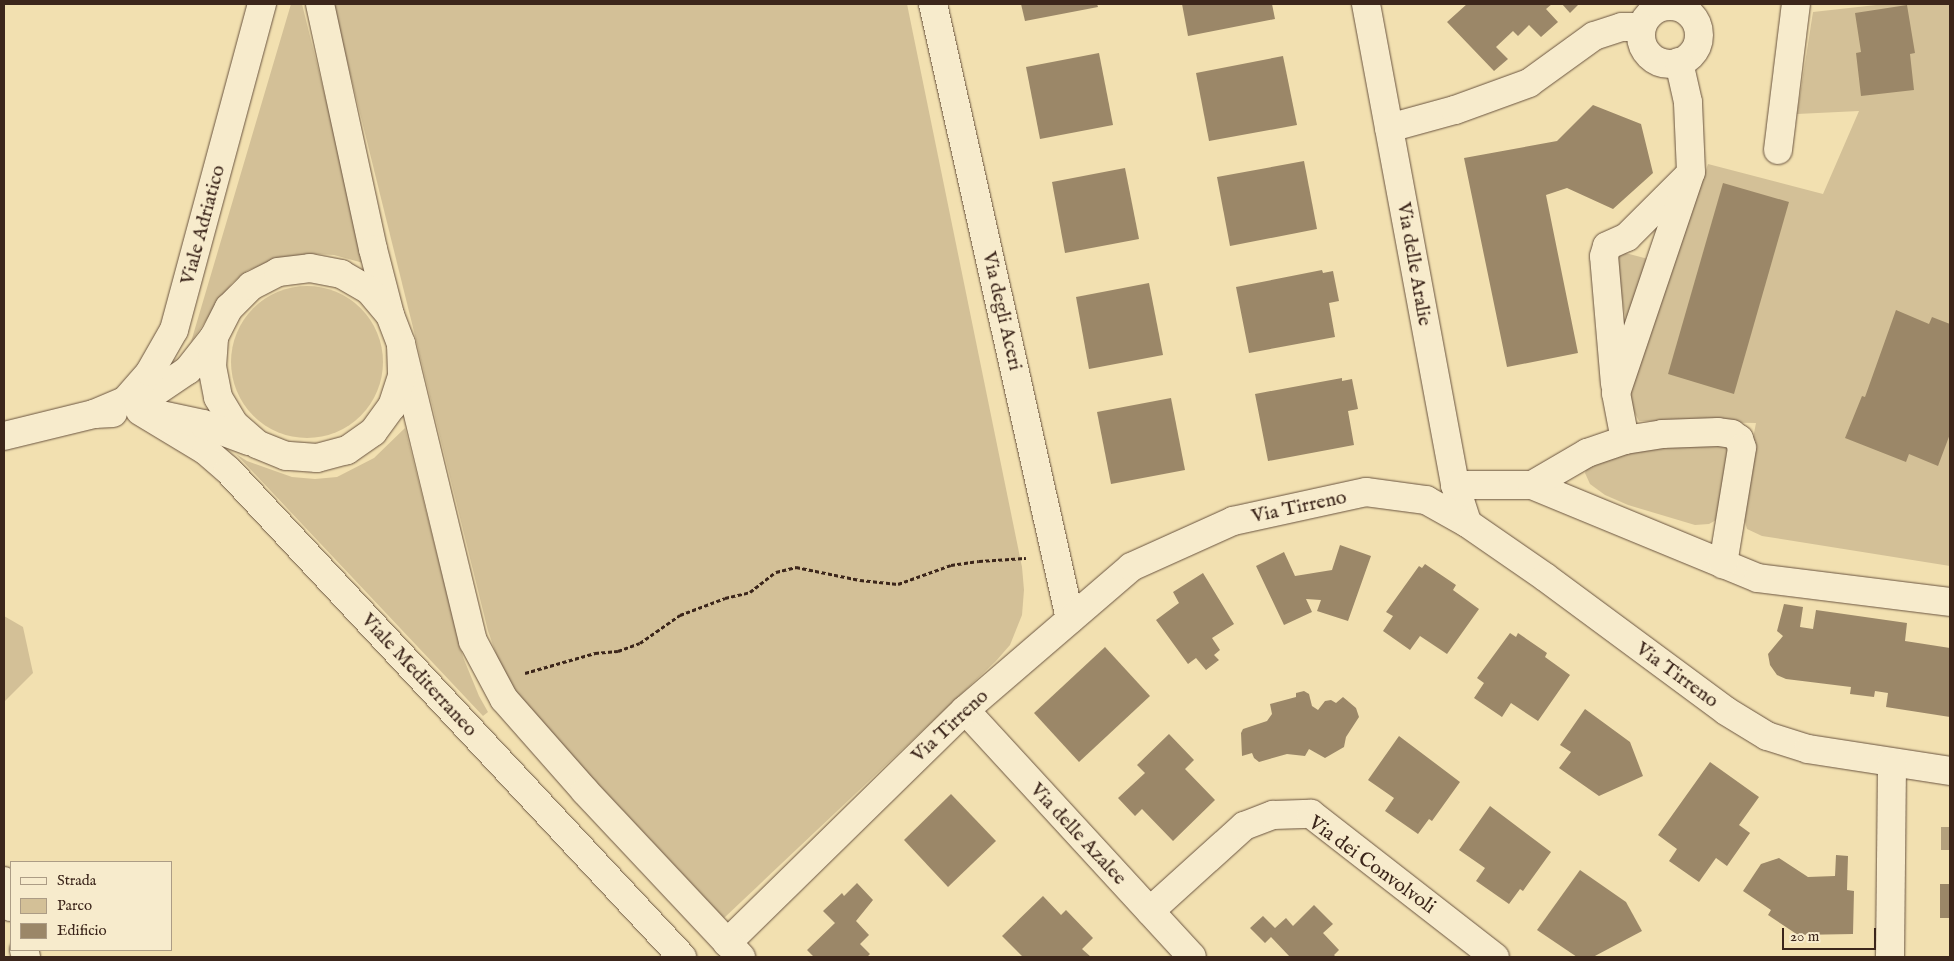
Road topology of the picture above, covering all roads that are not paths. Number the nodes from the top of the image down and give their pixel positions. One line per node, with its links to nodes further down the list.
1 (262, 4): 16 (street, Viale Adriatico)
2 (320, 4): 12 (street)
3 (933, 4): 25 (street, Via degli Aceri)
4 (1366, 4): 9 (street, Via delle Aralie)
5 (1796, 4): 10 (street)
6 (1695, 8): 7 (street); 8 (street)
7 (1642, 27): 8 (street); 9 (street)
8 (1679, 62): 11 (street)
9 (1389, 128): 20 (street, Via delle Aralie)
10 (1778, 150)
11 (1691, 172): 15 (street); 15 (street)
12 (390, 314): 13 (street); 14 (street)
13 (214, 337): 16 (street); 19 (street)
14 (401, 344): 19 (street); 32 (street)
15 (1616, 393): 18 (street)
16 (132, 406): 17 (street); 19 (street); 33 (street, Viale Mediterraneo)
17 (4, 436)
18 (1625, 440): 21 (street); 23 (street)
19 (257, 444)
20 (1455, 485): 21 (street); 22 (street, Via delle Aralie)
21 (1532, 485): 23 (street)
22 (1467, 523): 25 (street, Via Tirreno); 27 (street, Via Tirreno)
23 (1723, 564): 24 (street)
24 (1950, 602)
25 (1070, 619): 26 (street, Via Tirreno)
26 (965, 710): 31 (street, Via delle Azalee); 32 (street, Via Tirreno)
27 (1892, 763): 28 (street, Via Tirreno); 36 (street)
28 (1950, 771)
29 (4, 881): 30 (street)
30 (10, 903)
31 (1150, 911): 34 (street, Via delle Azalee); 35 (street, Via dei Convolvoli)
32 (734, 950)
33 (682, 957)
34 (1192, 957)
35 (1495, 957)
36 (1890, 957)

